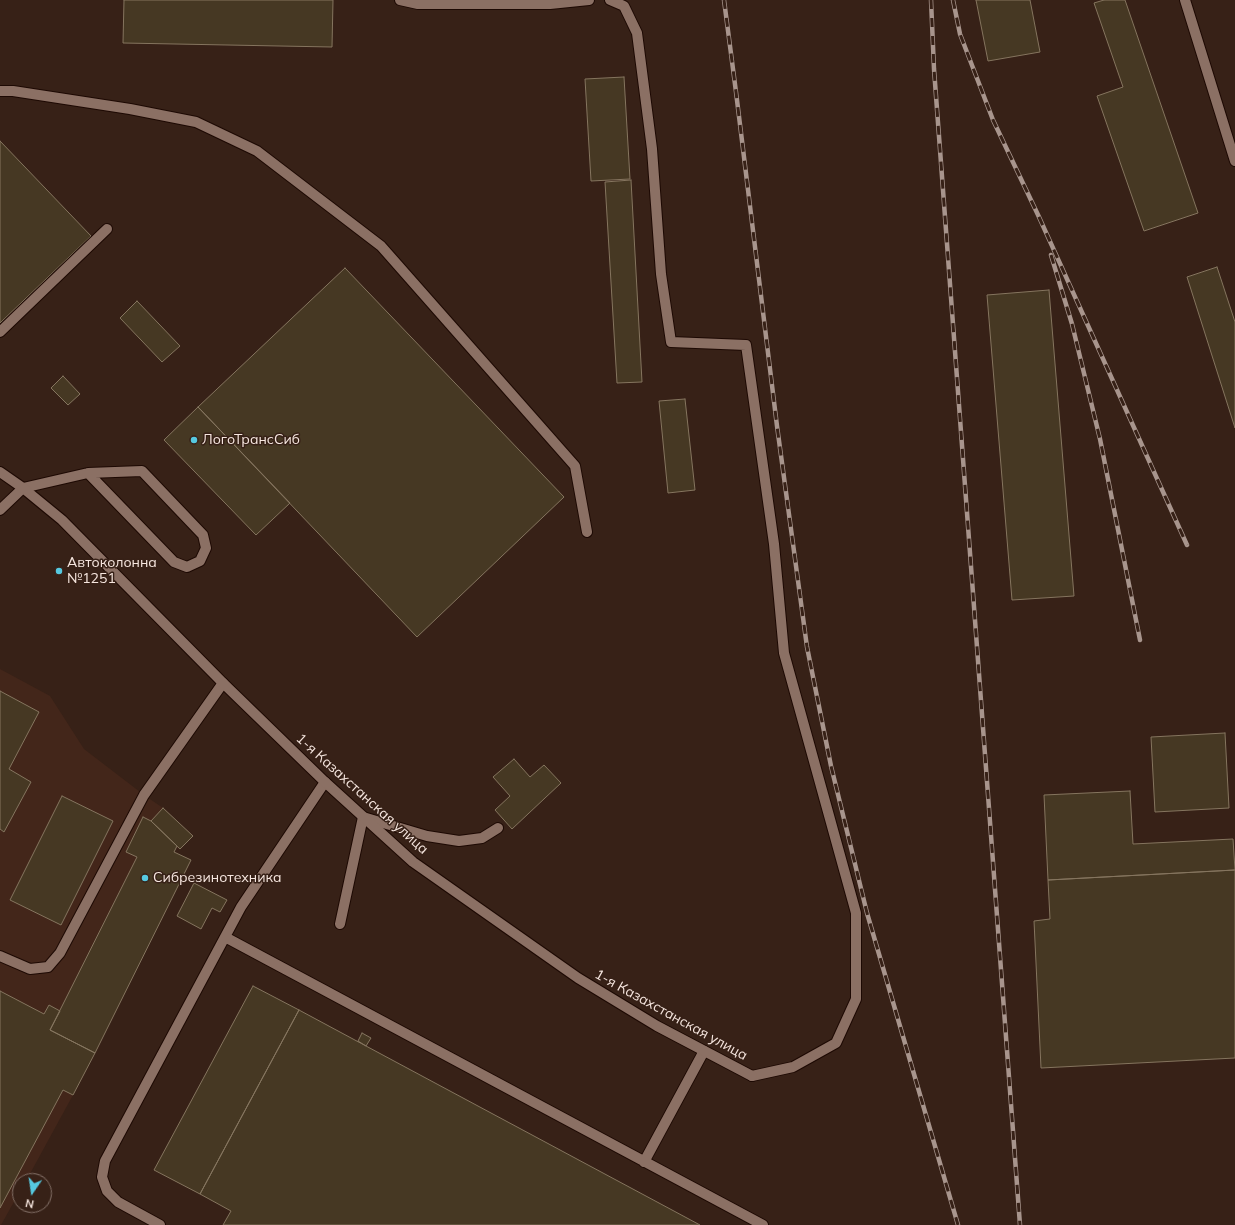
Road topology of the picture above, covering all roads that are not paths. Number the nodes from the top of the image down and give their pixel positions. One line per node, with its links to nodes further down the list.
1 (400, 0): 2 (street)
2 (589, 0)
3 (610, 0): 5 (street)
4 (1184, 0): 7 (street)
5 (625, 3): 22 (street, 1-я Казахстанская улица)
6 (0, 91): 14 (street)
7 (1235, 162)
8 (107, 229): 9 (street)
9 (0, 332)
10 (0, 472): 12 (street, 1-я Казахстанская улица)
11 (88, 473): 11 (street); 12 (street)
12 (23, 488): 13 (street); 15 (street, 1-я Казахстанская улица)
13 (0, 510)
14 (587, 532)
15 (223, 683): 16 (street, 1-я Казахстанская улица); 21 (street)
16 (325, 782): 17 (street, 1-я Казахстанская улица); 20 (street)
17 (363, 816): 18 (street); 19 (street); 22 (street, 1-я Казахстанская улица)
18 (498, 828)
19 (340, 924)
20 (225, 937): 23 (street); 24 (street)
21 (0, 956)
22 (704, 1051): 23 (street)
23 (644, 1162): 25 (street)
24 (160, 1225)
25 (763, 1225)

